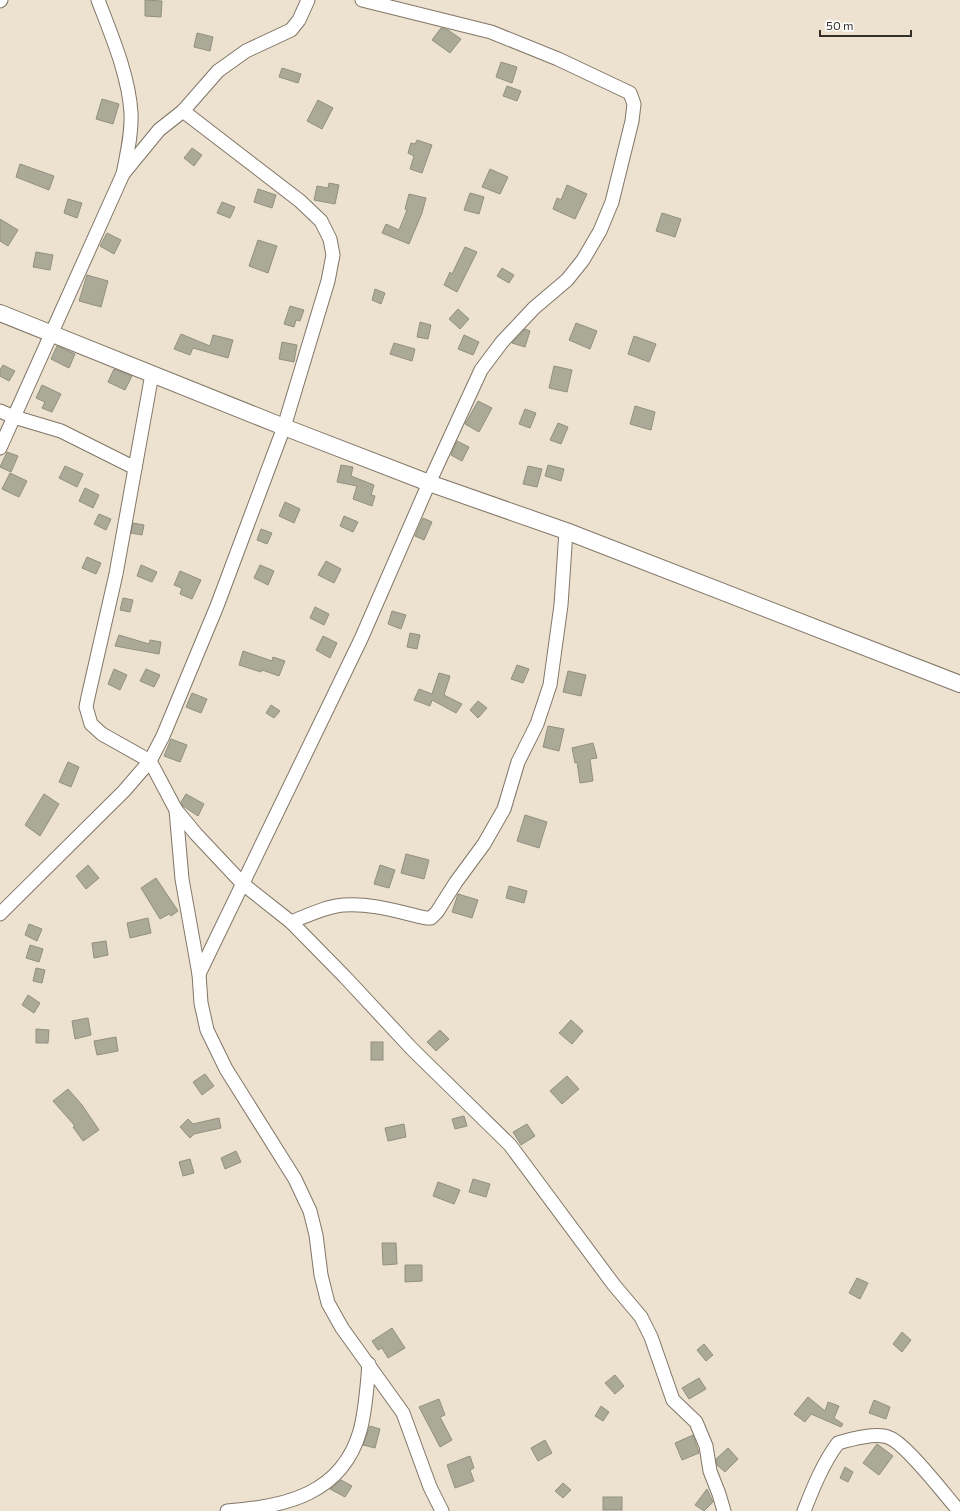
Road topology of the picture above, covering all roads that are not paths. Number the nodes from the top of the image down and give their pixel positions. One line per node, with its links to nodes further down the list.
1 (98, 0): 5 (street)
2 (308, 0): 4 (street)
3 (362, 0): 14 (street)
4 (183, 110): 5 (street); 11 (street)
5 (124, 174): 7 (street)
6 (0, 313): 7 (street)
7 (52, 334): 8 (street); 10 (street)
8 (152, 374): 11 (street); 13 (street)
9 (0, 411): 10 (street)
10 (14, 417): 12 (street); 13 (street)
11 (284, 427): 14 (street); 17 (street)
12 (0, 448)
13 (135, 468): 17 (street)
14 (429, 483): 15 (street); 19 (street)
15 (566, 532): 16 (street); 21 (street)
16 (960, 684)
17 (150, 761): 18 (street); 20 (street)
18 (176, 810): 19 (street); 22 (street)
19 (243, 884): 21 (street); 22 (street)
20 (0, 914)
21 (291, 922): 26 (street)
22 (199, 974): 23 (street)
23 (369, 1364): 24 (street); 25 (street)
24 (227, 1511)
25 (442, 1511)
26 (724, 1511)
27 (804, 1511): 28 (street)
28 (959, 1511)

